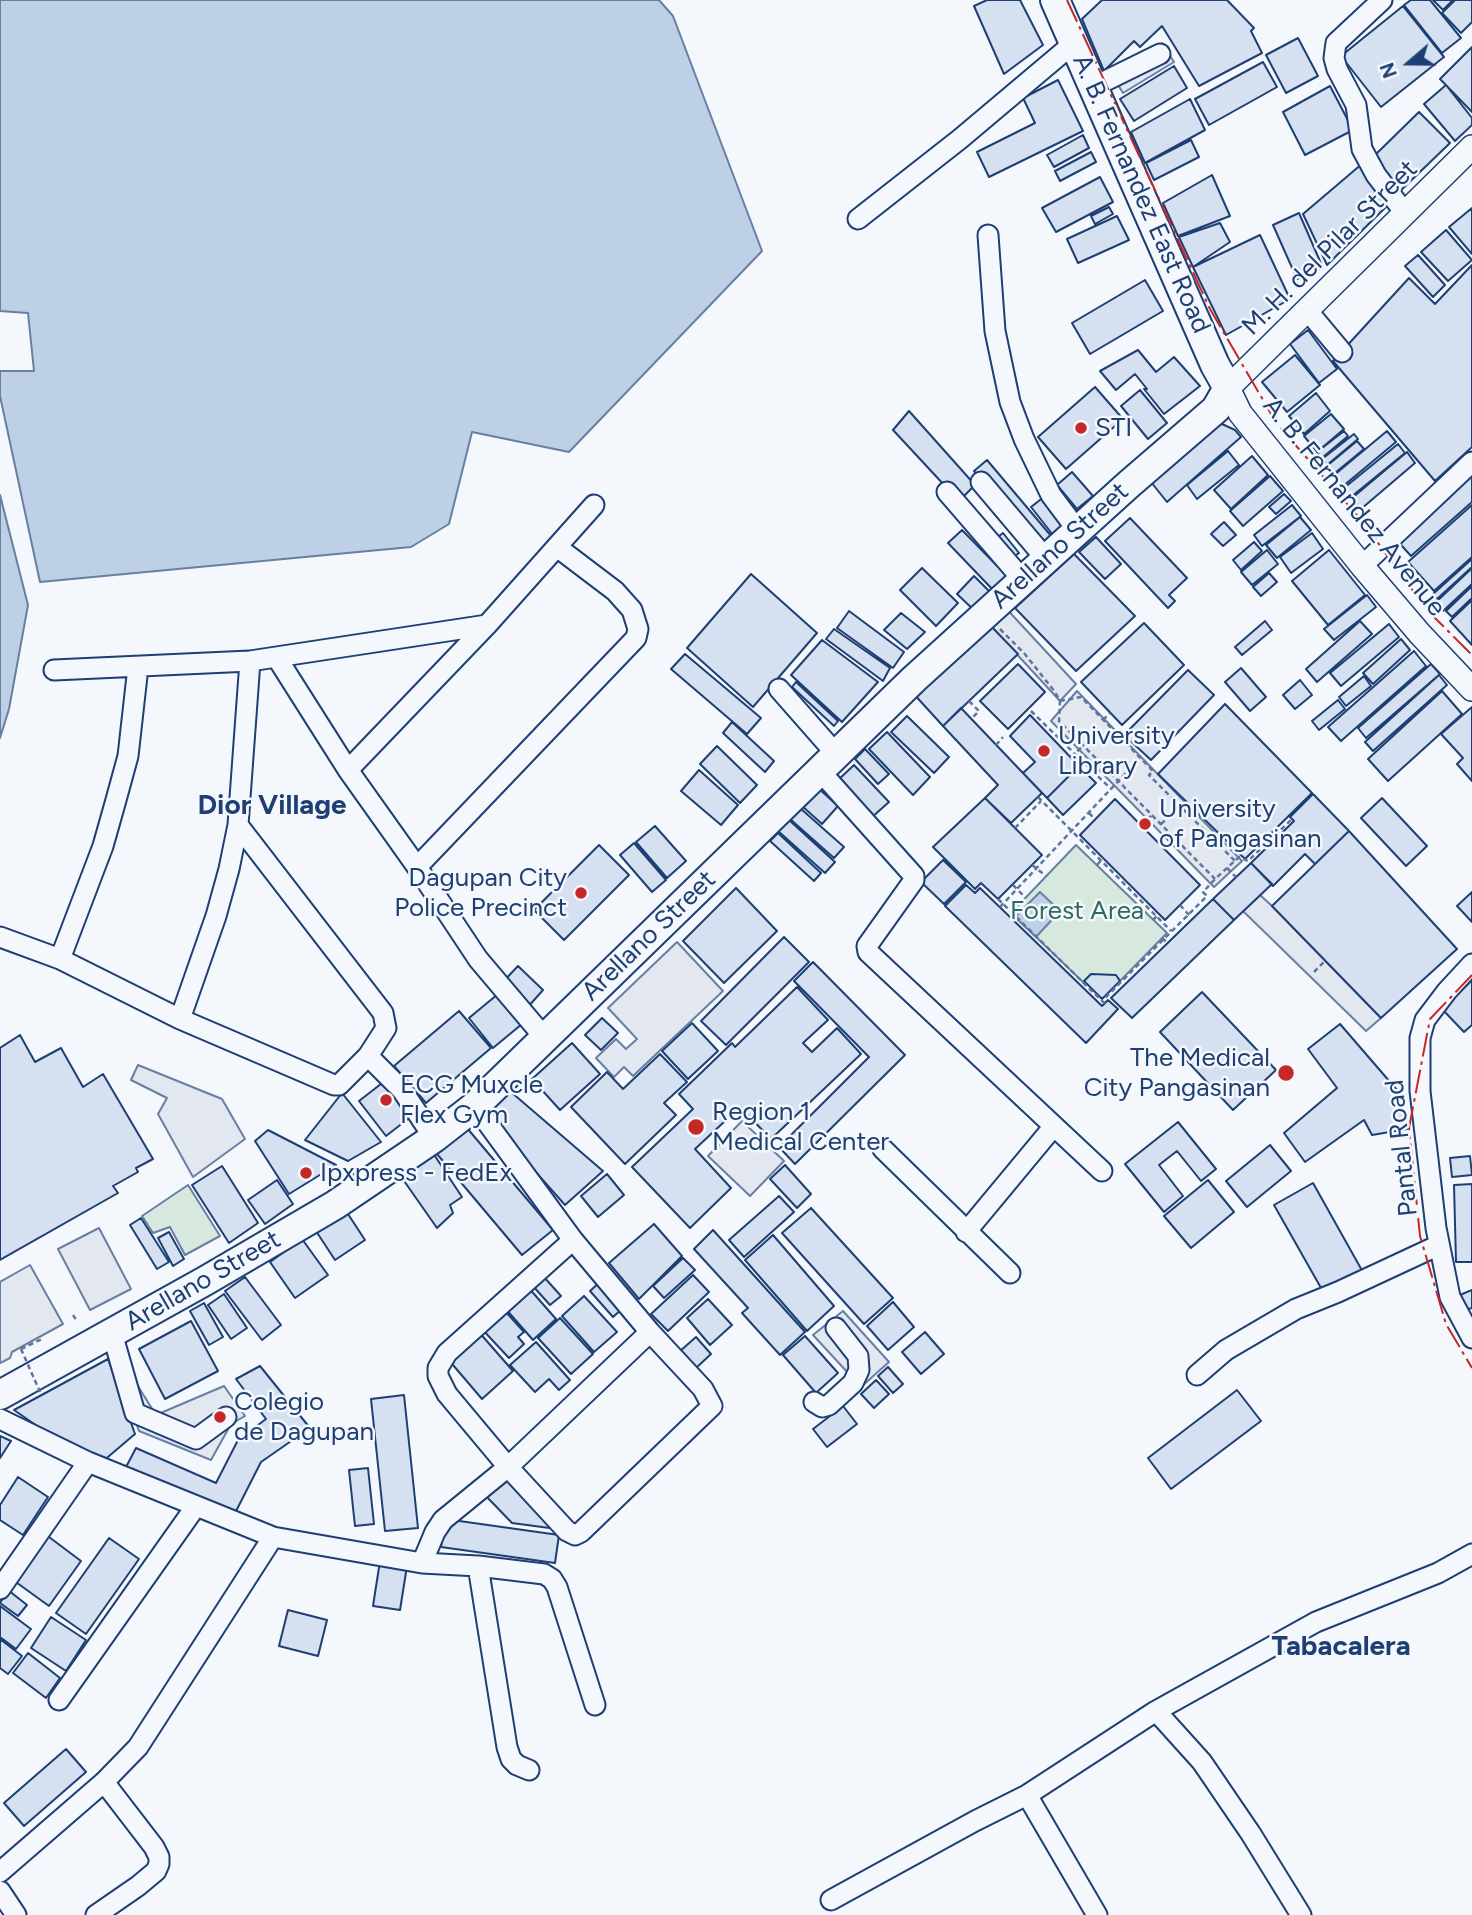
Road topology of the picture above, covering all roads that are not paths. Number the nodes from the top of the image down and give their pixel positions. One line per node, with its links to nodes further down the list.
1 (1055, 0): 3 (highway, A. B. Fernandez East Road)
2 (1382, 0): 7 (street)
3 (1074, 43): 5 (highway, A. B. Fernandez East Road); 8 (street)
4 (1160, 54): 5 (street)
5 (1093, 87): 12 (highway, A. B. Fernandez East Road)
6 (1472, 147): 7 (main road, M. H. del Pilar Street)
7 (1405, 214): 10 (main road, M. H. del Pilar Street)
8 (858, 219)
9 (988, 234): 18 (street)
10 (1307, 310): 11 (street); 12 (main road, M. H. del Pilar Street)
11 (1342, 352)
12 (1228, 388): 18 (highway, Arellano Street); 21 (main road, A. B. Fernandez Avenue)
13 (1472, 462): 21 (street)
14 (981, 482): 20 (street)
15 (947, 492): 22 (street)
16 (594, 505): 19 (street)
17 (968, 531): 22 (street)
18 (1078, 531): 20 (highway, Arellano Street)
19 (556, 547): 23 (street); 33 (street)
20 (1045, 559): 22 (highway, Arellano Street)
21 (1362, 566): 28 (main road, A. B. Fernandez Avenue)
22 (1021, 582): 30 (highway, Arellano Street)
23 (487, 625): 24 (street); 31 (street)
24 (277, 658): 25 (street); 31 (street)
25 (250, 661): 26 (street); 32 (street)
26 (138, 667): 27 (street); 35 (street)
27 (54, 670)
28 (1472, 689)
29 (779, 690): 30 (street)
30 (829, 763): 38 (highway, Arellano Street); 41 (street)
31 (348, 770): 33 (street)
32 (238, 825): 37 (street); 39 (street)
33 (417, 867): 38 (street)
34 (0, 937): 35 (street)
35 (60, 959): 37 (street)
36 (1472, 964): 47 (street, Pantal Road)
37 (180, 1019): 39 (street)
38 (544, 1037): 40 (highway, Arellano Street)
39 (368, 1056): 42 (street)
40 (475, 1106): 42 (highway, Arellano Street); 46 (street)
41 (1054, 1126): 44 (street); 45 (street)
42 (434, 1138): 51 (highway, Arellano Street)
43 (883, 1149): 45 (street)
44 (1102, 1171)
45 (966, 1232): 48 (street)
46 (573, 1240): 50 (street); 59 (street)
47 (1439, 1245): 52 (street, Pantal Road); 53 (street)
48 (1010, 1273)
49 (836, 1328): 55 (street)
50 (650, 1332): 59 (street); 59 (street)
51 (112, 1333): 54 (highway, Arellano Street); 56 (street)
52 (1472, 1338)
53 (1197, 1375)
54 (0, 1395)
55 (814, 1402)
56 (226, 1417)
57 (0, 1419): 58 (street)
58 (88, 1462): 60 (street); 65 (street)
59 (508, 1467): 63 (street)
60 (196, 1506): 61 (street); 66 (street)
61 (273, 1537): 63 (street); 70 (street)
62 (1472, 1554): 68 (street)
63 (422, 1563): 64 (street)
64 (478, 1566): 67 (street); 69 (street)
65 (0, 1589)
66 (59, 1700)
67 (595, 1705)
68 (1156, 1711): 71 (street); 78 (street)
69 (529, 1770)
70 (104, 1782): 72 (street); 76 (street)
71 (1027, 1795): 74 (street); 77 (street)
72 (0, 1872)
73 (0, 1891): 75 (street)
74 (831, 1900)
75 (16, 1915)
76 (96, 1915)
77 (1097, 1915)
78 (1301, 1915)

